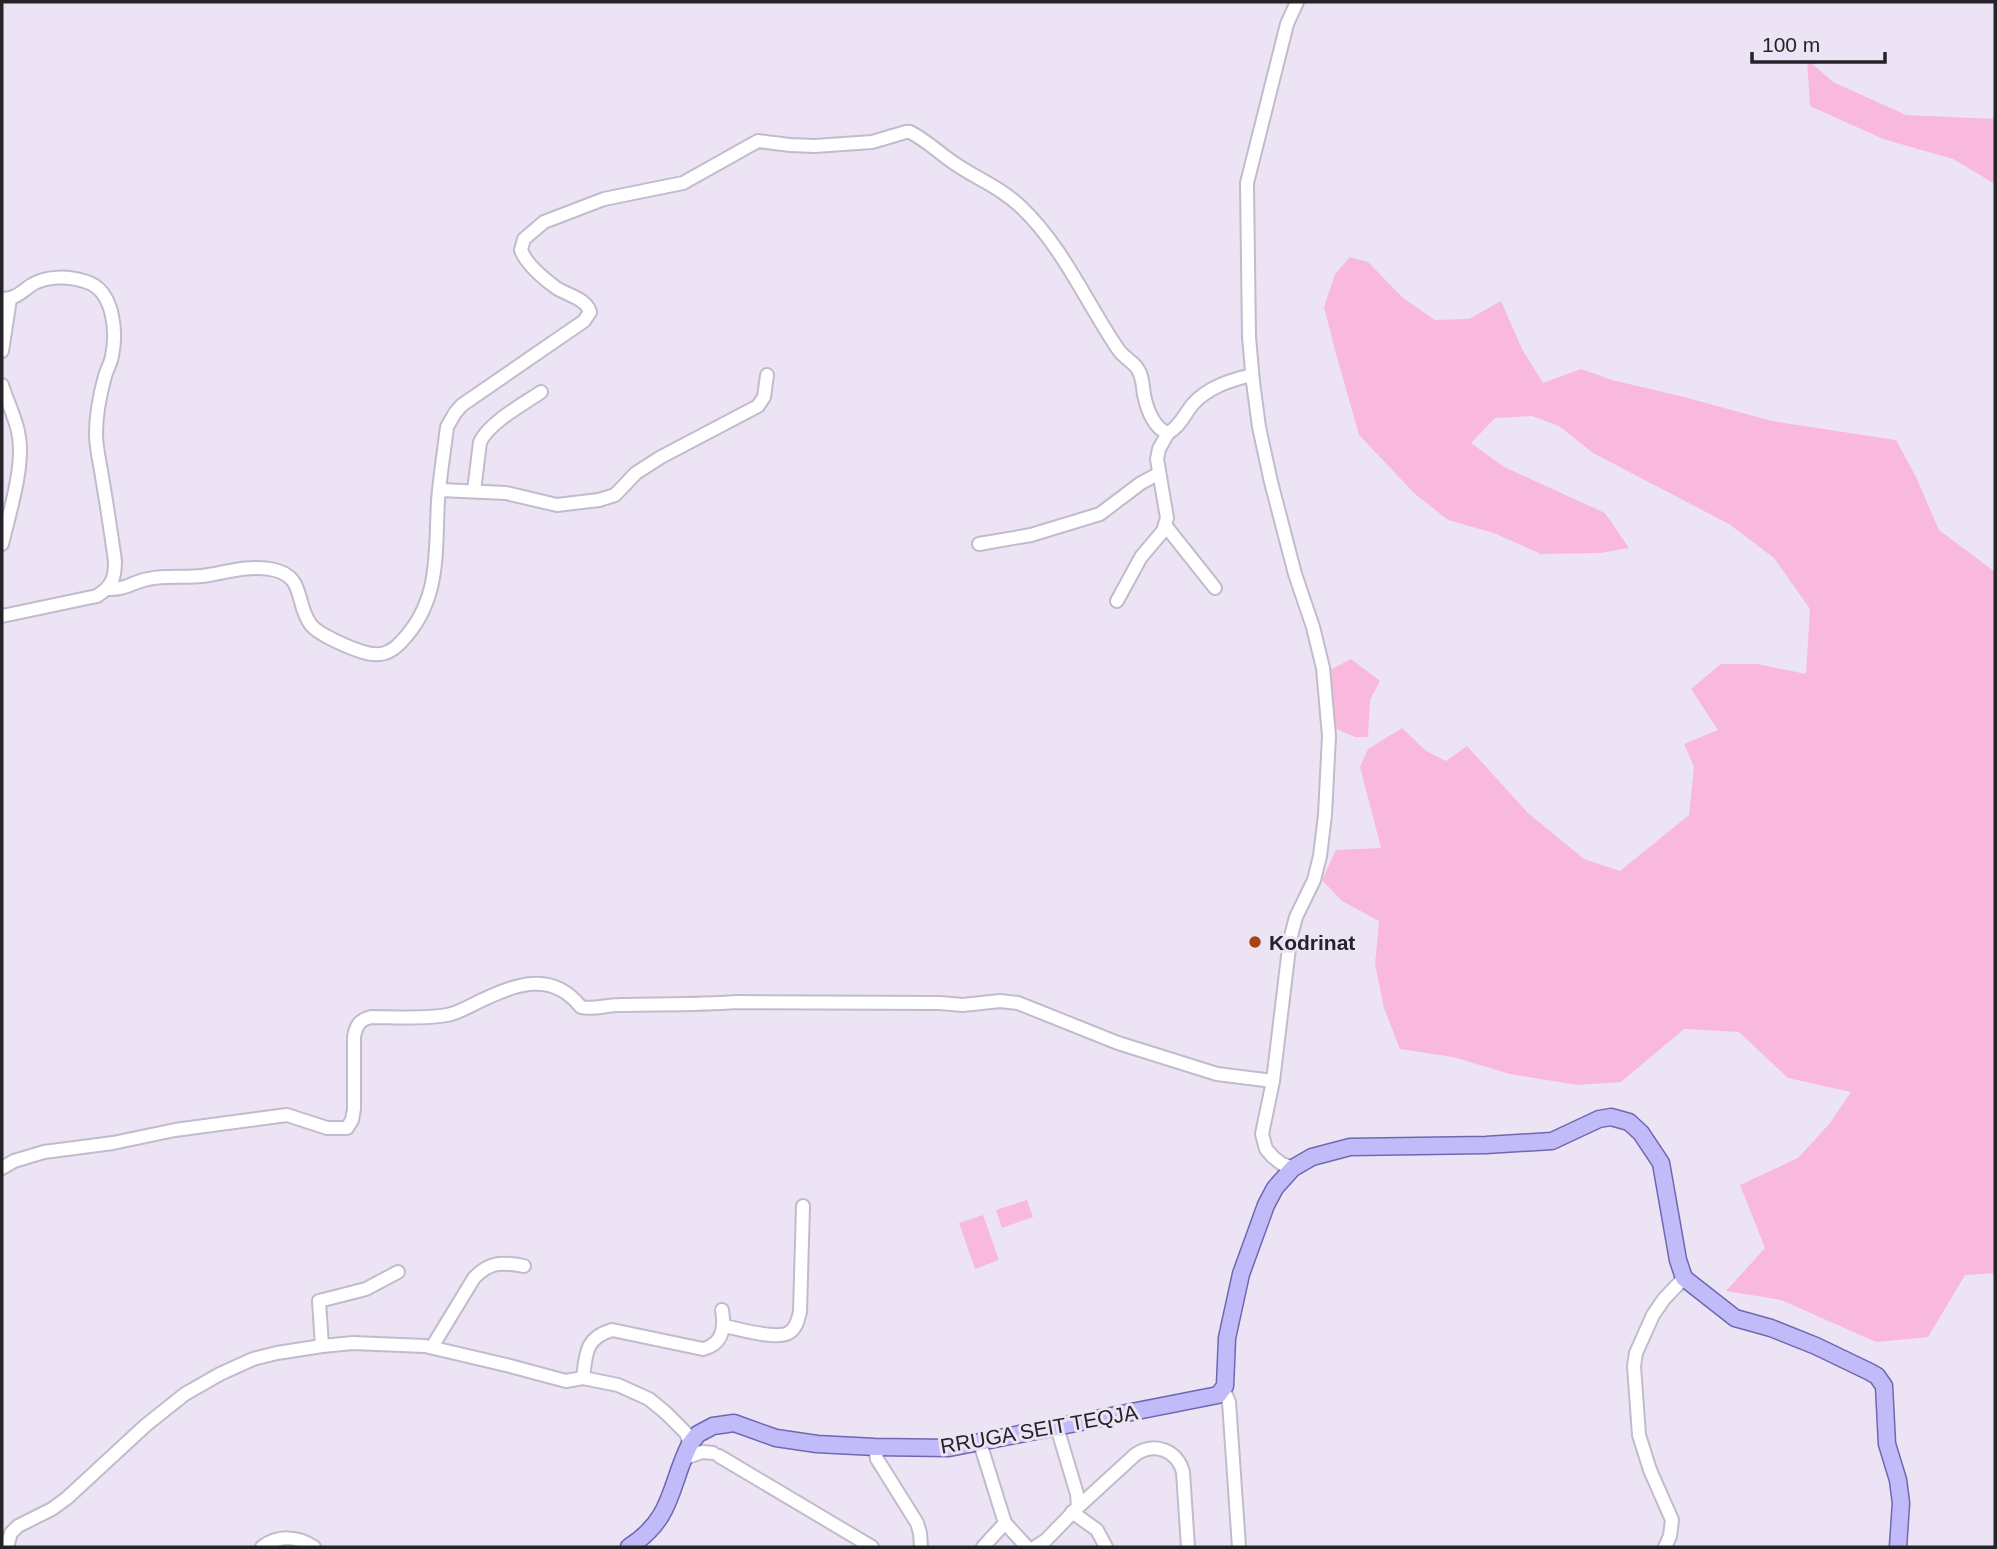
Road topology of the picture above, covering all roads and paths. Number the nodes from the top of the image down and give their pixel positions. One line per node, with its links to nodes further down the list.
1 (1297, 2): 5 (street)
2 (6, 299): 3 (street); 16 (street)
3 (2, 351)
4 (767, 375): 11 (street)
5 (1252, 375): 8 (street); 19 (street)
6 (2, 385): 13 (street)
7 (541, 392): 11 (street)
8 (1168, 433): 9 (street); 10 (street)
9 (1158, 474): 12 (street); 14 (street)
10 (440, 490): 11 (street); 16 (street)
11 (474, 491)
12 (1165, 525): 15 (street); 17 (street)
13 (2, 544)
14 (979, 544)
15 (1215, 588)
16 (107, 589): 18 (street)
17 (1117, 601)
18 (2, 616)
19 (1273, 1081): 20 (street); 21 (street)
20 (2, 1168)
21 (1293, 1168): 25 (main road); 31 (main road)
22 (803, 1206): 27 (street)
23 (524, 1266): 29 (street)
24 (398, 1272): 28 (street)
25 (1684, 1278): 50 (street); 51 (main road)
26 (722, 1310): 27 (street)
27 (724, 1326): 30 (street)
28 (322, 1346): 29 (street); 38 (street)
29 (432, 1347): 30 (street)
30 (583, 1378): 35 (street)
31 (1224, 1390): 33 (main road, RRUGA SEIT TEQJA); 49 (street)
32 (1059, 1434): 36 (street)
33 (980, 1443): 34 (main road, RRUGA SEIT TEQJA); 37 (street)
34 (875, 1447): 35 (main road, RRUGA SEIT TEQJA); 43 (street)
35 (687, 1451): 41 (main road); 42 (street)
36 (1075, 1509): 46 (street); 47 (street); 48 (street)
37 (1005, 1523): 44 (street); 45 (street)
38 (7, 1547)
39 (262, 1547): 40 (street)
40 (314, 1547)
41 (629, 1547)
42 (872, 1547)
43 (921, 1547)
44 (983, 1547)
45 (1027, 1547)
46 (1035, 1547)
47 (1106, 1547)
48 (1188, 1547)
49 (1239, 1547)
50 (1665, 1547)
51 (1898, 1547)

